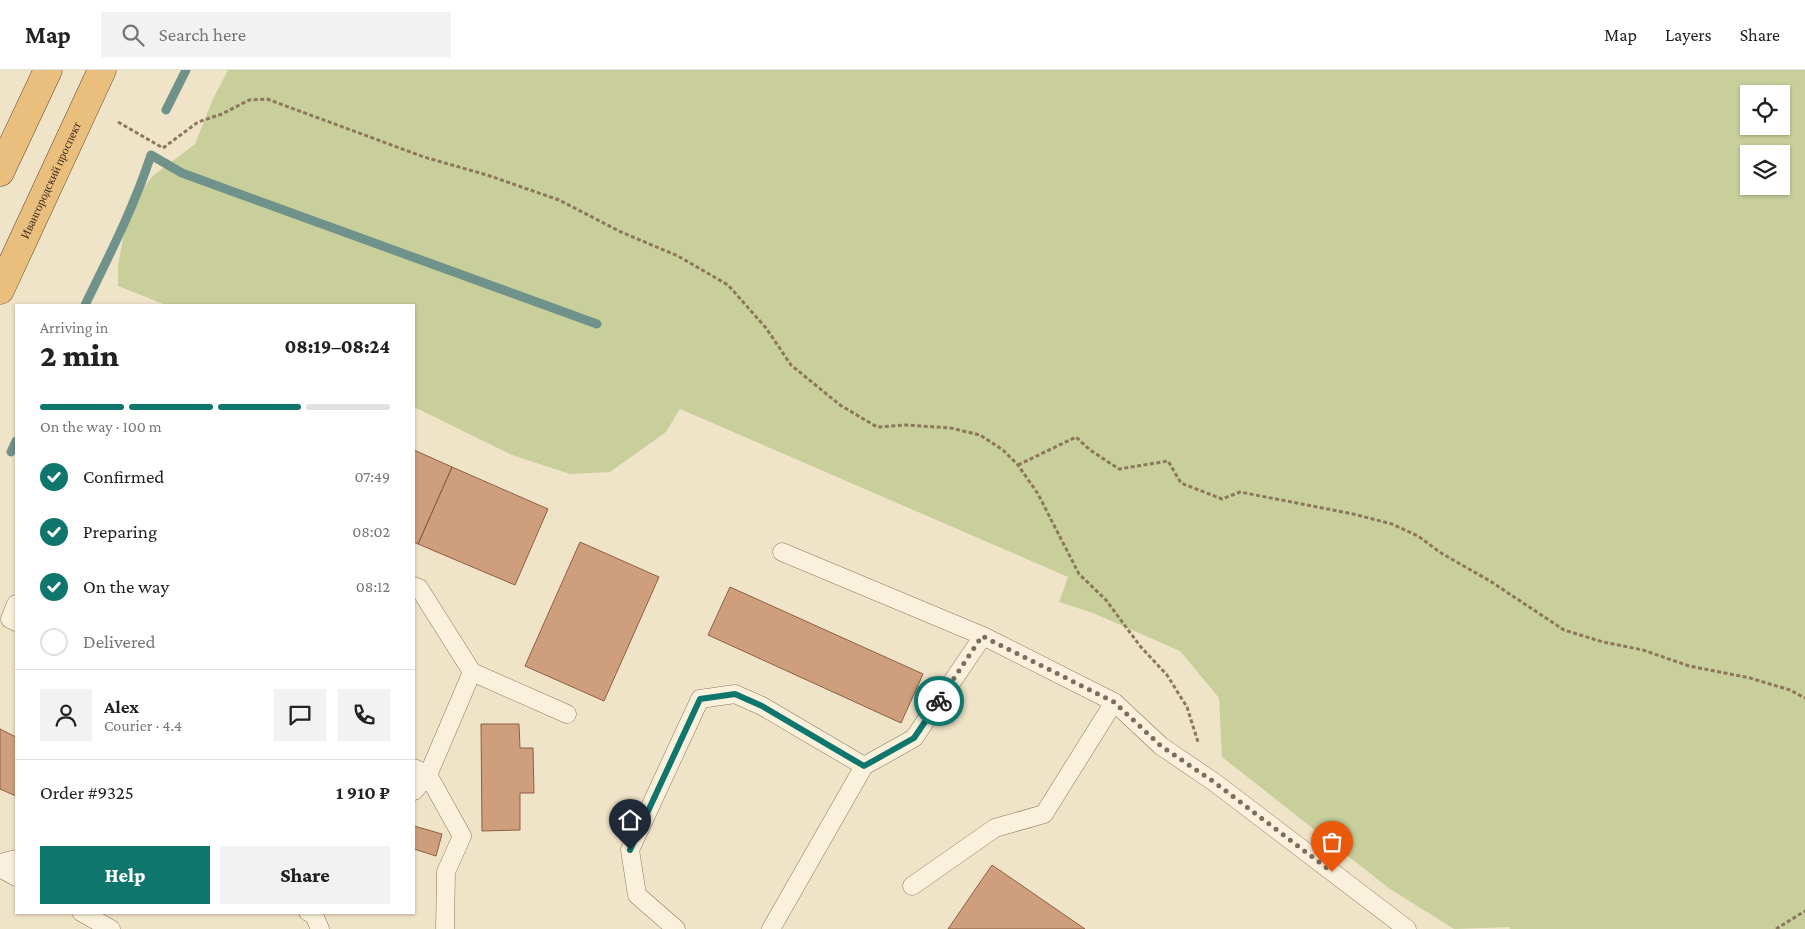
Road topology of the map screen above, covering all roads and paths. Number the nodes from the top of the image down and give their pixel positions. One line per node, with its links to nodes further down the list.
1 (48, 70): 4 (highway)
2 (102, 70): 5 (highway, Ивангородский проспект)
3 (118, 122): 6 (path)
4 (0, 172)
5 (0, 290)
6 (1018, 465): 13 (path); 18 (path)
7 (782, 552): 11 (lane)
8 (415, 586): 12 (lane)
9 (15, 606): 10 (lane)
10 (15, 622)
11 (982, 636): 14 (lane); 16 (lane)
12 (472, 672): 15 (lane); 17 (lane)
13 (1805, 698)
14 (1114, 702): 18 (lane); 24 (lane)
15 (567, 714)
16 (864, 766): 31 (lane); 32 (lane)
17 (421, 772): 19 (lane); 30 (lane)
18 (1214, 782): 33 (lane)
19 (415, 788)
20 (15, 859): 21 (lane)
21 (0, 864)
22 (0, 868): 23 (lane)
23 (15, 876)
24 (912, 886)
25 (1805, 911): 34 (path)
26 (84, 914): 28 (lane)
27 (311, 914): 29 (lane)
28 (111, 929)
29 (320, 929)
30 (445, 929)
31 (676, 929)
32 (772, 929)
33 (1407, 929)
34 (1776, 929)

